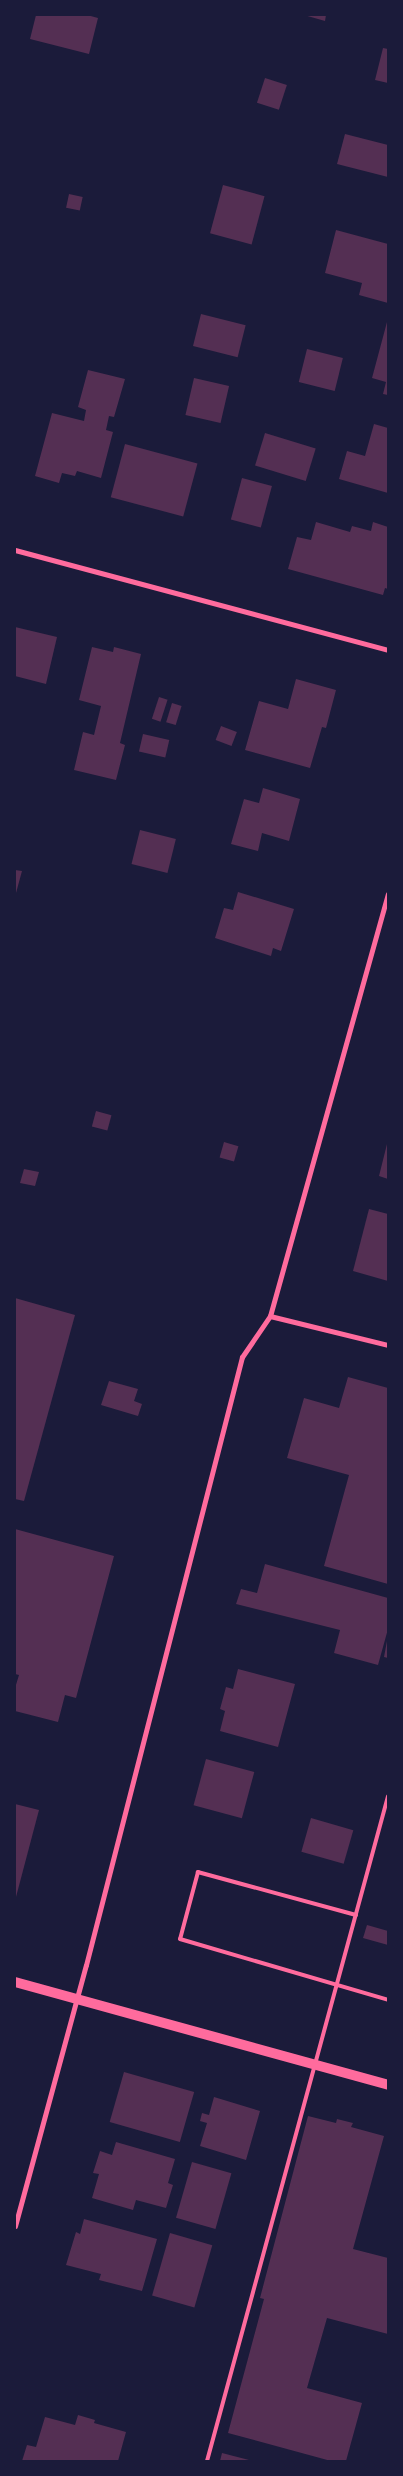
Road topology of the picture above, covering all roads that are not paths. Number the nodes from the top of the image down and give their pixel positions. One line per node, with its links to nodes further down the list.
1 (15, 550): 2 (street)
2 (388, 650)
3 (388, 894): 4 (street)
4 (270, 1316): 5 (street); 10 (street)
5 (388, 1345)
6 (388, 1796): 7 (lane)
7 (356, 1915): 9 (lane); 9 (lane)
8 (15, 1982): 10 (main road)
9 (337, 1984): 11 (lane); 12 (lane)
10 (77, 1997): 12 (main road); 14 (street)
11 (388, 2000)
12 (315, 2065): 13 (main road); 15 (lane)
13 (388, 2084)
14 (15, 2226)
15 (207, 2461)

